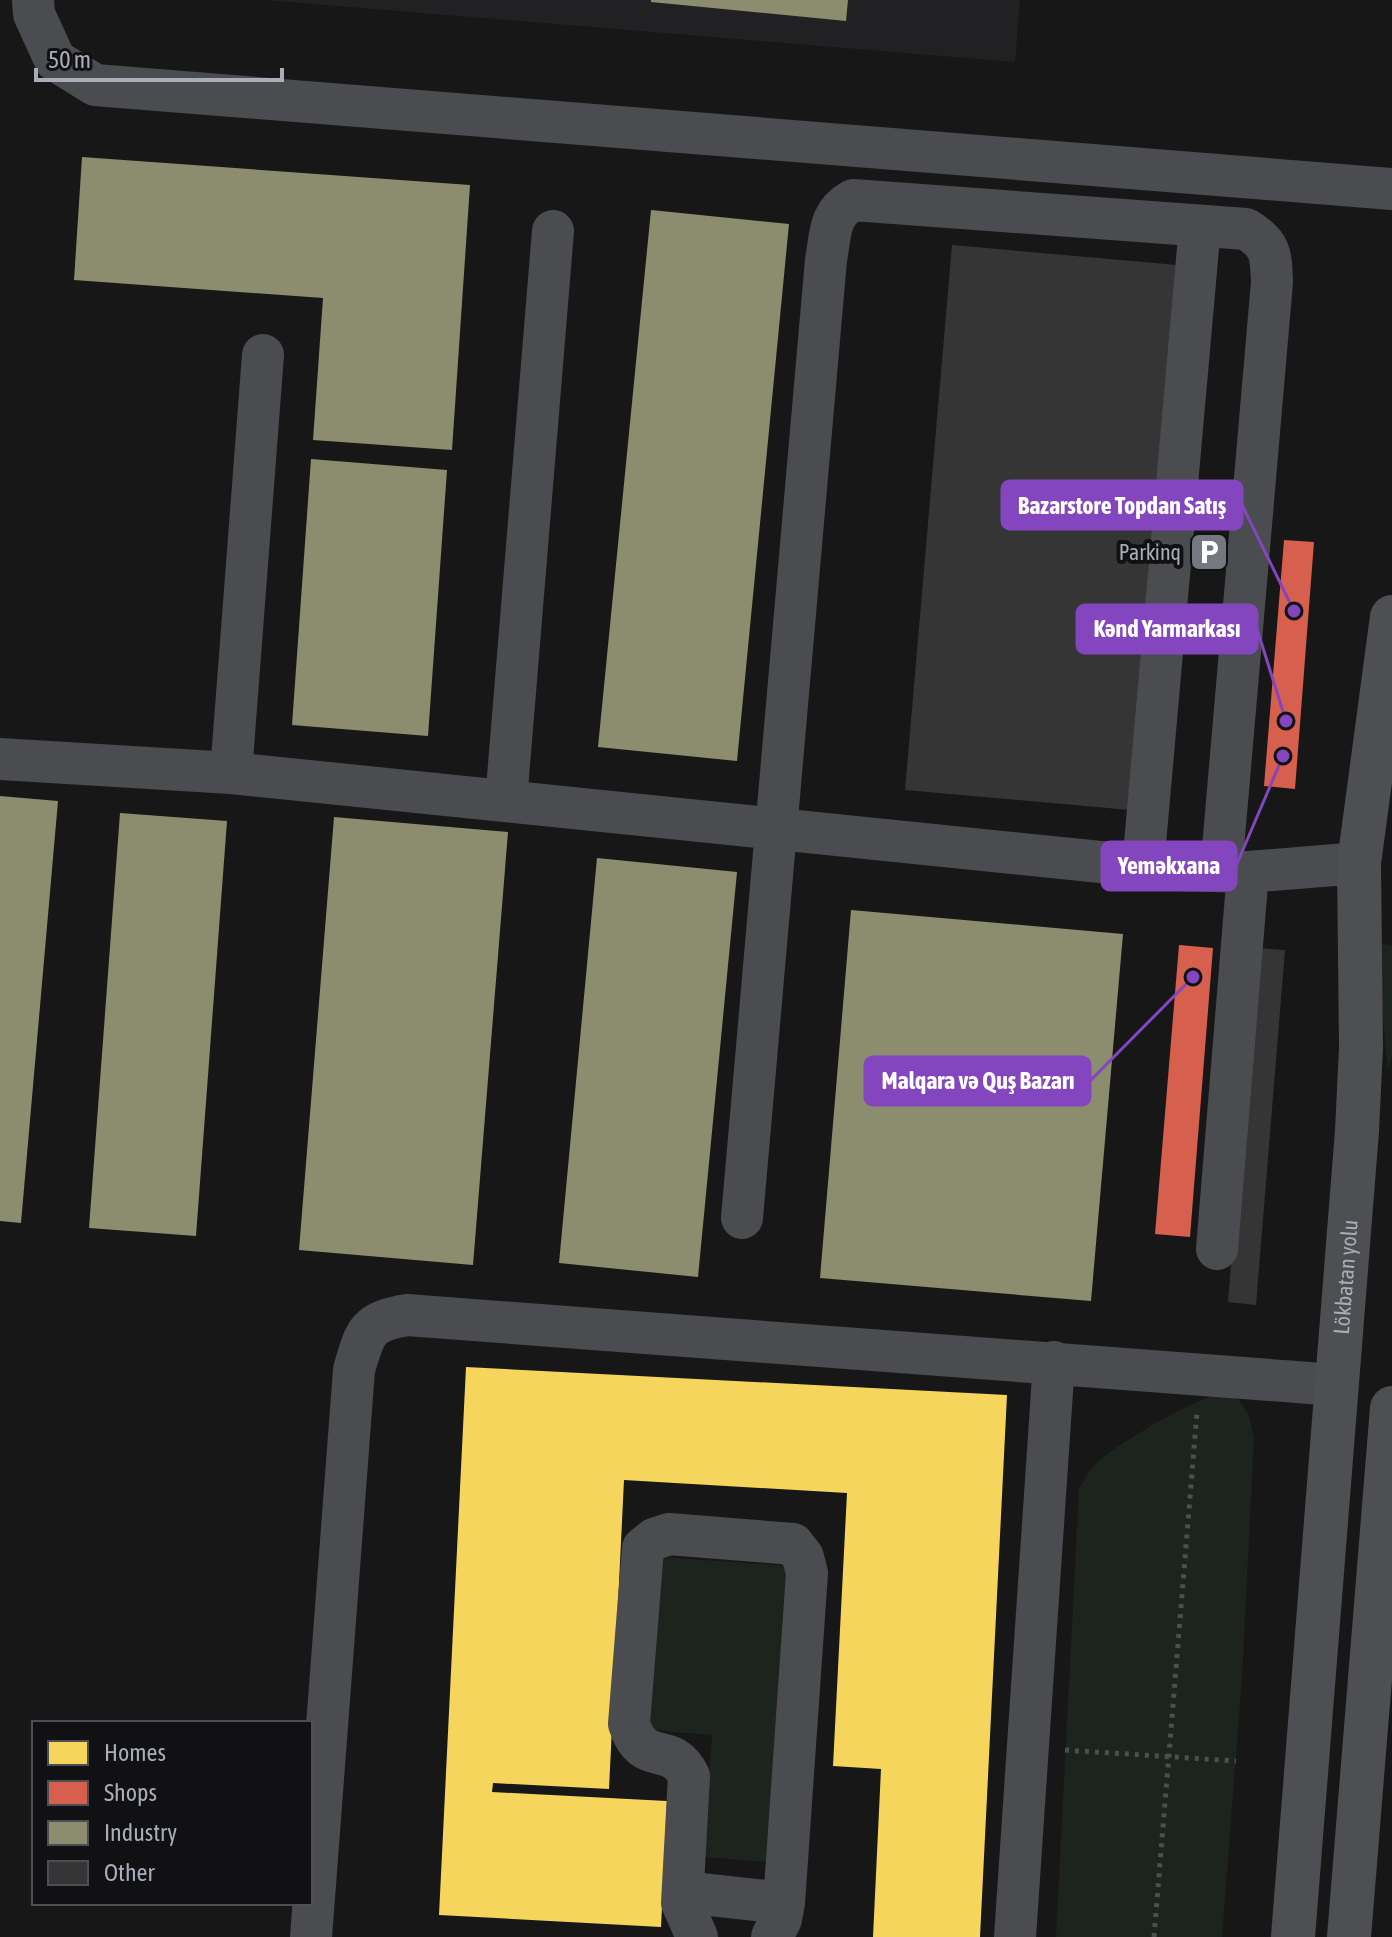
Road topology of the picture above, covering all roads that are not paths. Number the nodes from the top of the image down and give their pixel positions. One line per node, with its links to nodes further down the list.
1 (33, 0): 2 (street)
2 (1392, 189)
3 (1200, 226): 11 (street); 13 (street); 14 (street)
4 (553, 231): 9 (street)
5 (263, 355): 8 (street)
6 (1392, 617): 12 (main road, Lökbatan yolu)
7 (0, 759): 8 (street)
8 (231, 773): 9 (street)
9 (506, 801): 11 (street)
10 (1392, 821): 12 (main road)
11 (777, 829): 13 (street); 16 (street)
12 (1359, 863): 14 (street); 15 (main road); 19 (main road, Lökbatan yolu)
13 (1143, 866): 14 (street)
14 (1235, 871): 17 (street)
15 (1392, 914)
16 (742, 1218)
17 (1217, 1249)
18 (1054, 1362): 19 (street); 23 (street); 25 (street)
19 (1336, 1385): 26 (main road, Lökbatan yolu)
20 (1392, 1408): 27 (main road)
21 (683, 1892): 22 (street); 22 (street); 24 (street)
22 (778, 1920)
23 (311, 1937)
24 (697, 1937)
25 (1015, 1937)
26 (1293, 1937)
27 (1349, 1937)

